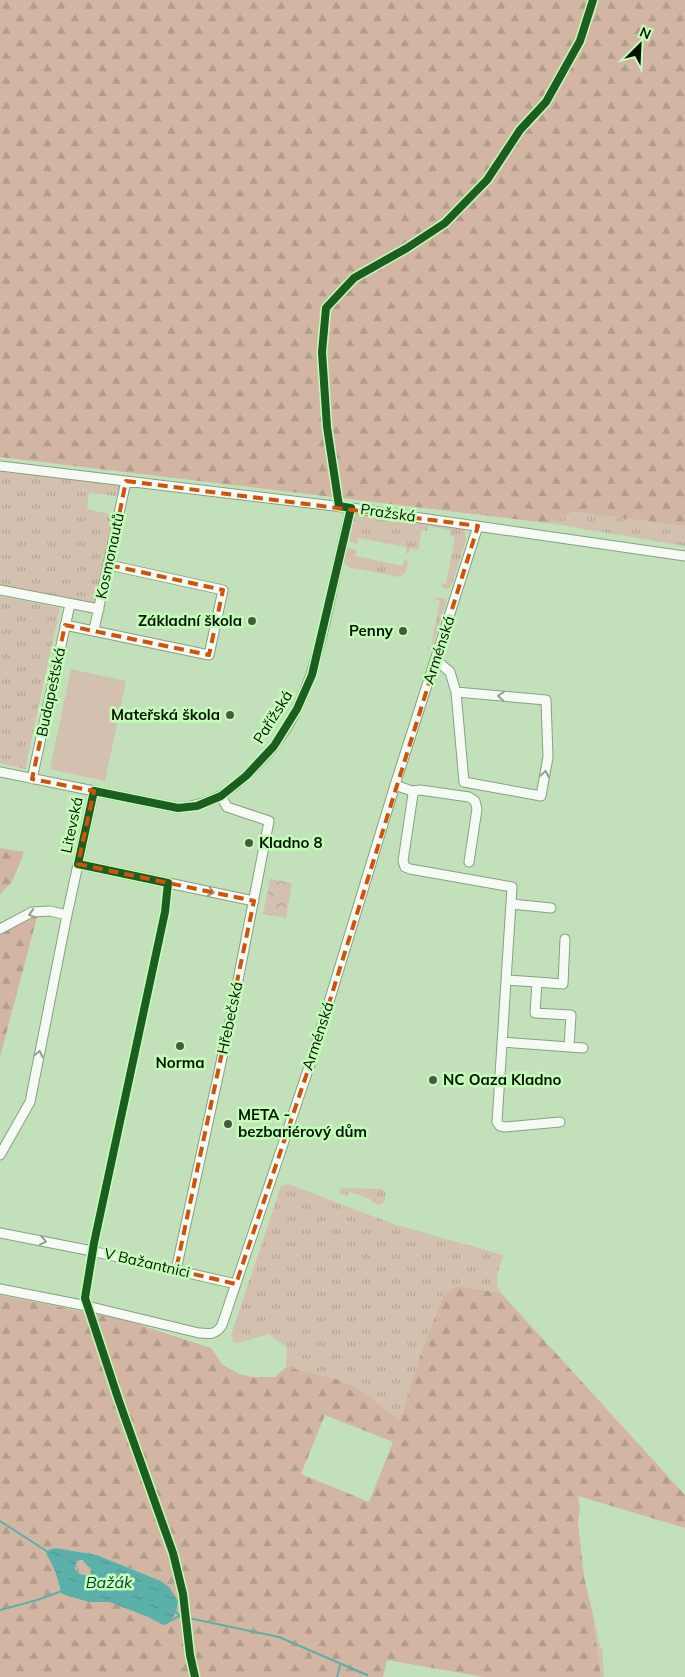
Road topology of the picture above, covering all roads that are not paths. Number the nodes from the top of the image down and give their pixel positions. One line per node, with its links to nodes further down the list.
1 (0, 466): 2 (street, Pražská)
2 (126, 481): 3 (street, Pražská); 6 (street, Kosmonautů)
3 (350, 508): 4 (street, Pražská); 19 (street, Pařížská)
4 (478, 526): 5 (street, Pražská); 12 (street, Arménská)
5 (685, 556)
6 (109, 565): 9 (street, Kosmonautů); 11 (street)
7 (0, 590): 8 (street)
8 (70, 604): 9 (street); 10 (street, Budapešťská)
9 (99, 609): 11 (street, Kosmonautů)
10 (65, 625): 11 (street); 15 (street, Budapešťská)
11 (94, 630)
12 (436, 660): 13 (street); 16 (street, Arménská)
13 (456, 692): 13 (street, one-way to 13)
14 (0, 772): 15 (street, Pařížská)
15 (32, 779): 17 (street, Pařížská)
16 (395, 785): 18 (street); 37 (street, Arménská)
17 (94, 791): 19 (street, Pařížská); 21 (street, Litevská)
18 (412, 791): 20 (street); 23 (street)
19 (221, 796): 22 (street, Hřebečská)
20 (469, 862)
21 (78, 864): 22 (street, one-way to 22); 25 (street, Litevská)
22 (254, 901): 36 (street, Hřebečská)
23 (511, 904): 24 (street); 28 (street)
24 (551, 908)
25 (67, 915): 26 (street, one-way to 26); 34 (street, Litevská, one-way to 25)
26 (0, 929)
27 (565, 939): 29 (street)
28 (506, 980): 29 (street); 30 (street)
29 (537, 982): 31 (street)
30 (502, 1042): 31 (street); 33 (street)
31 (569, 1047): 32 (street)
32 (583, 1048)
33 (560, 1122)
34 (0, 1155)
35 (0, 1233): 36 (street, V Bažantnici, one-way to 36)
36 (176, 1270): 37 (street, V Bažantnici)
37 (236, 1284): 38 (street, Arménská)
38 (0, 1289)

